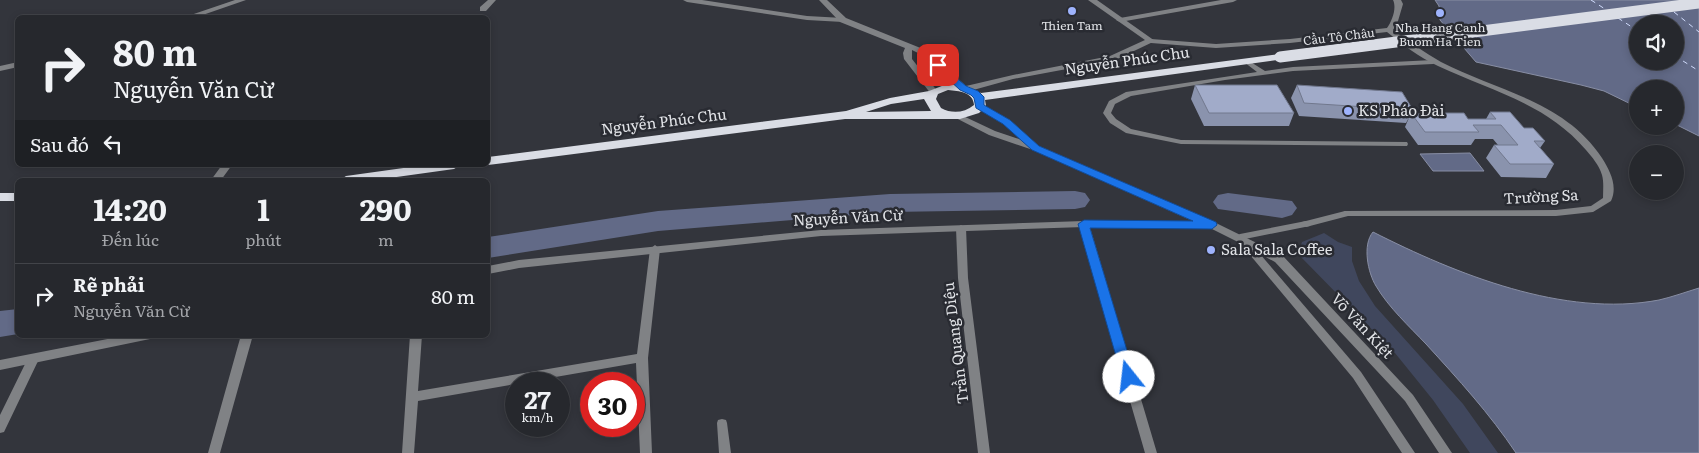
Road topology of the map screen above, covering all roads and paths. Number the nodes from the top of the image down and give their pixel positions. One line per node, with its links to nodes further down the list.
1 (242, 0): 11 (street)
2 (492, 0): 10 (street)
3 (687, 0): 12 (street)
4 (823, 0): 12 (street)
5 (1092, 0): 13 (street)
6 (1233, 0): 8 (street)
7 (1397, 0): 14 (street)
8 (1209, 2): 13 (street)
9 (1699, 4): 17 (highway, Cầu Tô Châu, bridge)
10 (483, 9)
11 (194, 15)
12 (843, 20): 16 (street)
13 (1120, 20): 15 (street)
14 (1389, 30): 15 (street); 19 (street, Trường Sa)
15 (1151, 41): 23 (street)
16 (909, 47): 23 (street); 24 (street)
17 (1280, 57): 18 (highway, Nguyễn Phúc Chu)
18 (1246, 61): 22 (lane); 25 (highway, Nguyễn Phúc Chu)
19 (1434, 62): 22 (lane); 40 (street, Trường Sa)
20 (15, 65): 21 (street)
21 (0, 68)
22 (1264, 73): 28 (lane)
23 (965, 88): 24 (highway, Nguyễn Phúc Chu); 25 (highway)
24 (933, 93): 26 (highway, Nguyễn Phúc Chu); 27 (highway)
25 (979, 102): 27 (highway, Nguyễn Phúc Chu); 29 (street, Võ Văn Kiệt)
26 (844, 115): 27 (highway, Nguyễn Phúc Chu); 30 (highway, Nguyễn Phúc Chu)
27 (951, 115): 29 (street, Võ Văn Kiệt)
28 (1404, 144)
29 (1036, 148): 38 (street, Võ Văn Kiệt)
30 (490, 161)
31 (226, 167): 33 (street)
32 (440, 167): 34 (highway)
33 (217, 178)
34 (360, 178)
35 (0, 197): 36 (highway)
36 (15, 197)
37 (1084, 224): 38 (street, Nguyễn Văn Cừ); 39 (street, Nguyễn Văn Cừ); 57 (street)
38 (1212, 225): 40 (street, Võ Văn Kiệt)
39 (961, 228): 41 (street, Nguyễn Văn Cừ); 56 (street, Trần Quang Diệu)
40 (1240, 237): 58 (street, Võ Văn Kiệt); 59 (street, Võ Văn Kiệt)
41 (655, 249): 42 (street, Nguyễn Văn Cừ); 46 (street)
42 (490, 270)
43 (135, 338): 47 (street)
44 (246, 338): 52 (street)
45 (416, 338): 49 (street)
46 (642, 358): 49 (street); 54 (street)
47 (33, 359): 48 (street); 51 (street)
48 (0, 364)
49 (412, 397): 53 (street)
50 (722, 423): 55 (lane)
51 (0, 428)
52 (214, 453)
53 (408, 453)
54 (646, 453)
55 (725, 453)
56 (984, 453)
57 (1151, 453)
58 (1409, 453)
59 (1446, 453)

